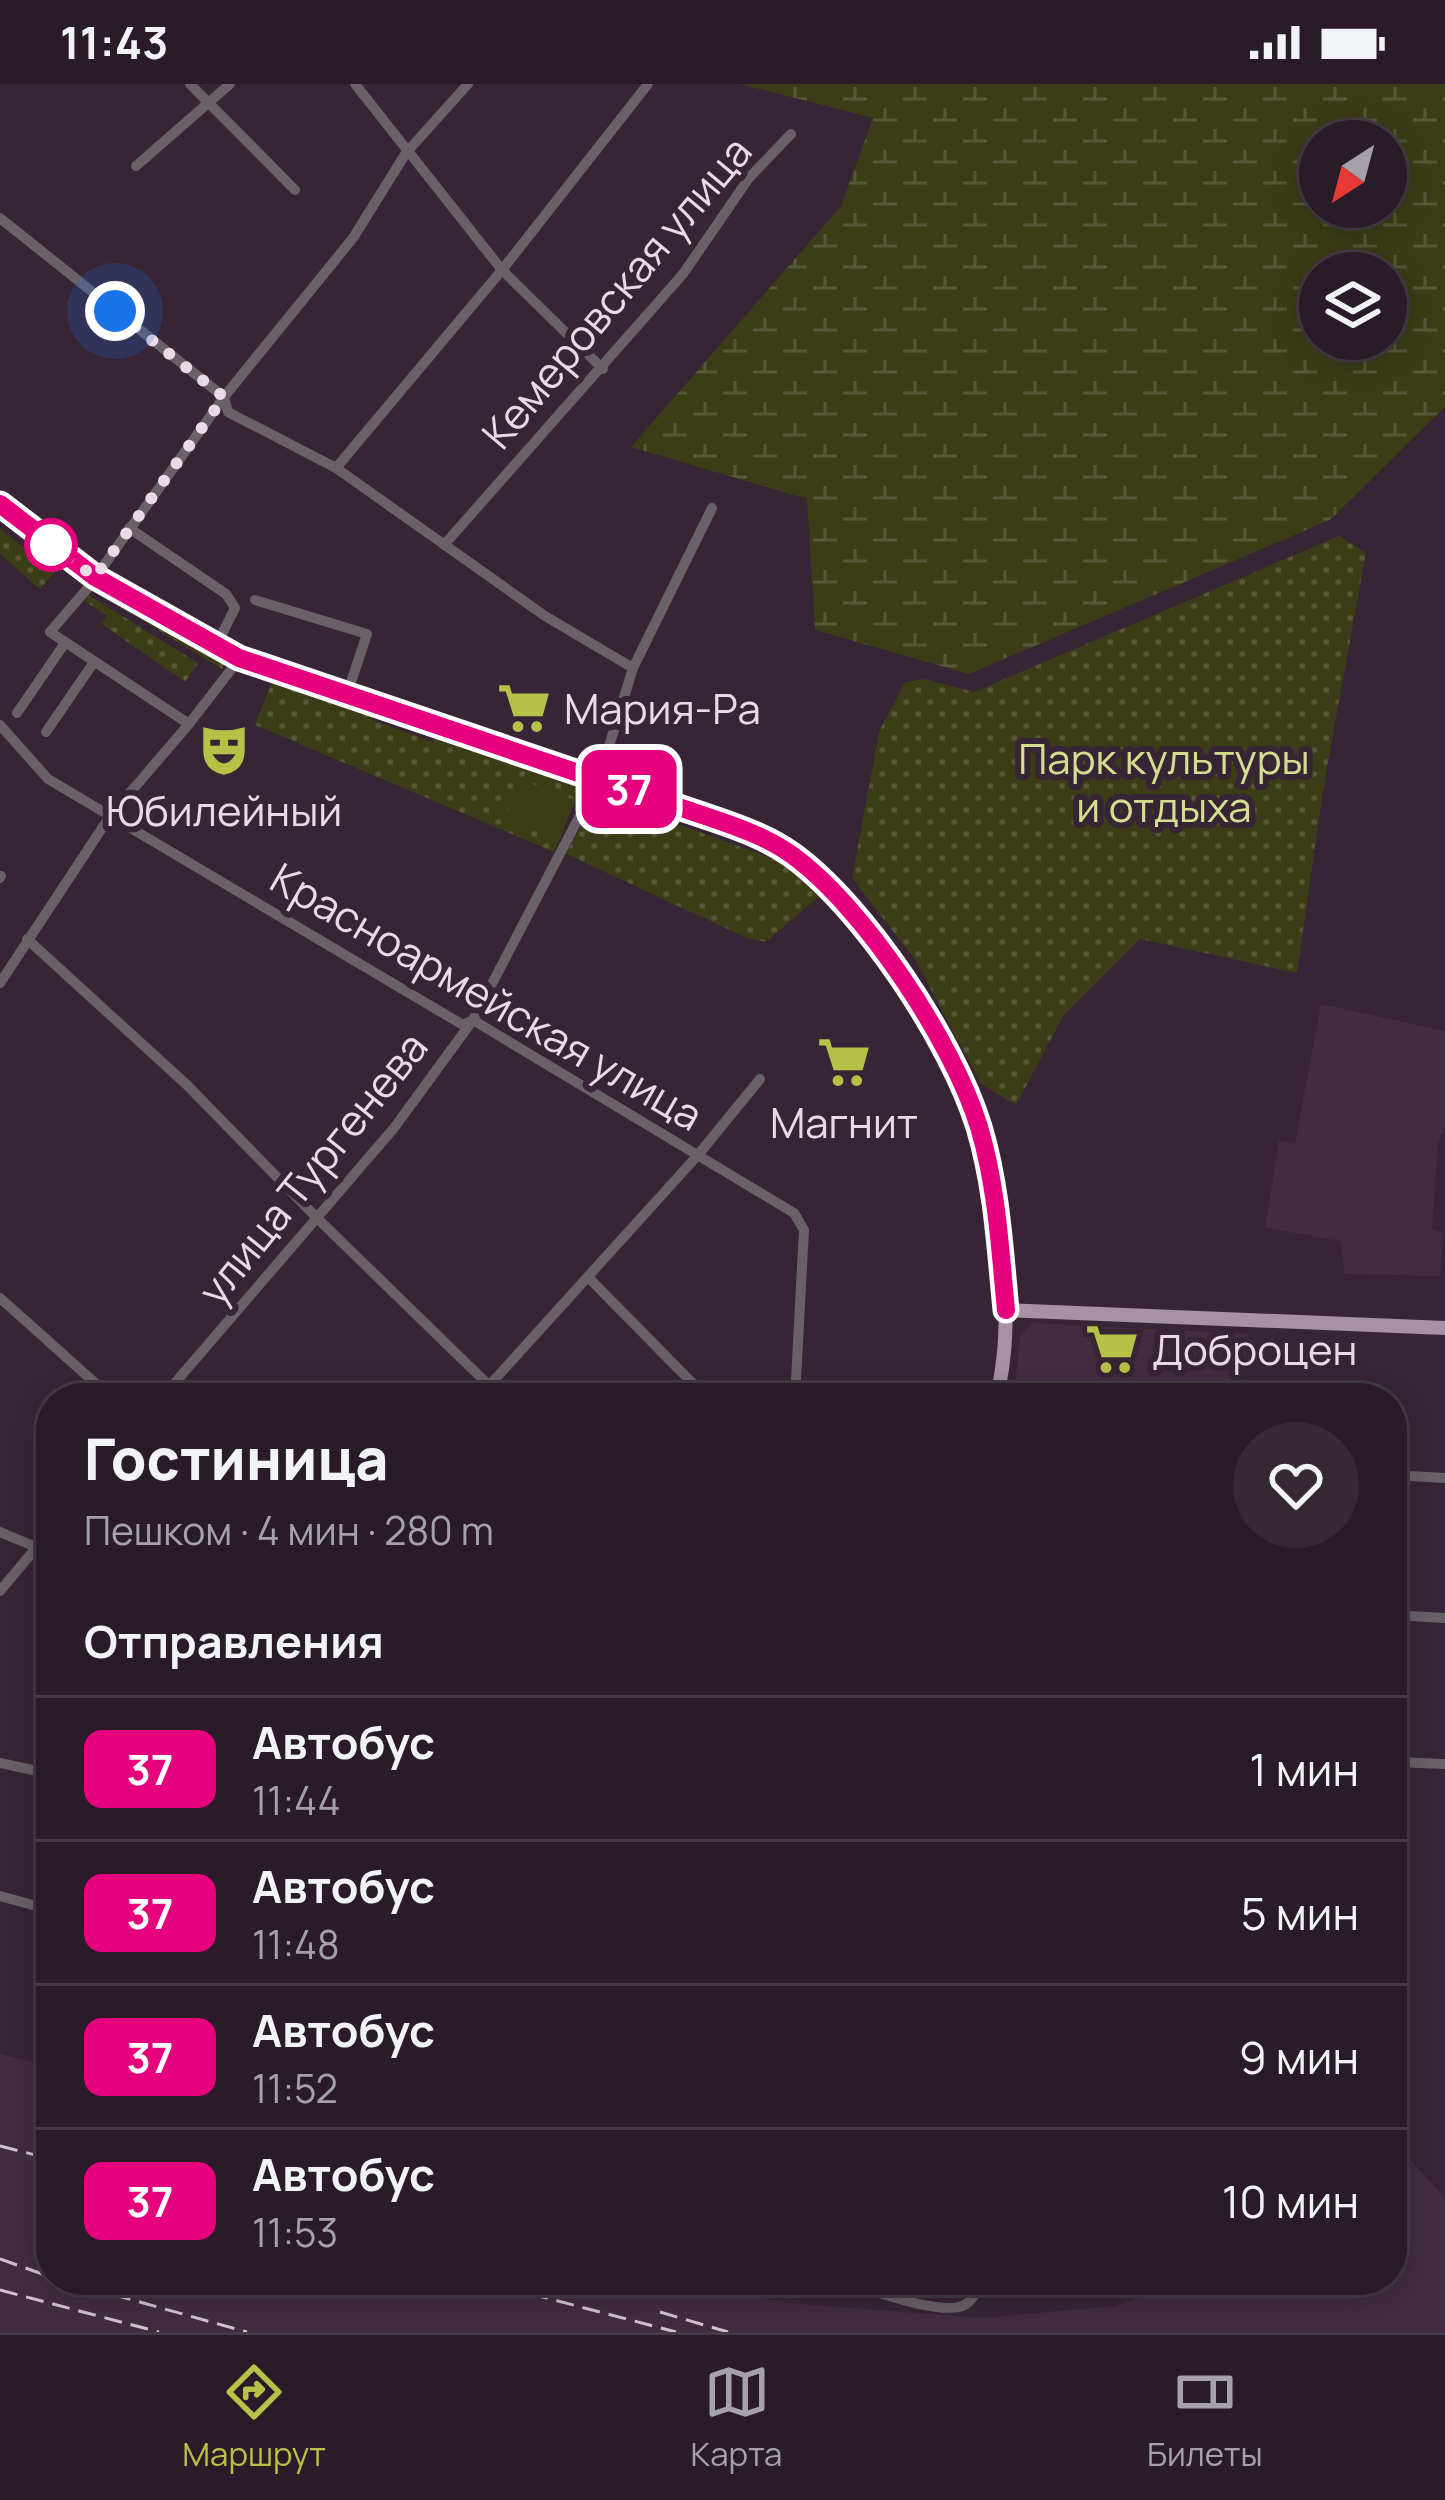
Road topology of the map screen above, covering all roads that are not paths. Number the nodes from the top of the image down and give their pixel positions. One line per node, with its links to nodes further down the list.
1 (190, 84): 6 (street)
2 (230, 84): 6 (street)
3 (355, 84): 8 (street)
4 (468, 84): 8 (street)
5 (648, 84): 12 (street)
6 (208, 102): 9 (street); 10 (street)
7 (791, 134): 13 (street, Кемеровская улица)
8 (406, 153): 12 (street); 14 (street)
9 (136, 166)
10 (295, 190)
11 (0, 218): 14 (street)
12 (502, 270): 13 (street); 15 (street)
13 (603, 369): 19 (street, Кемеровская улица)
14 (224, 397): 15 (street); 18 (street)
15 (336, 468): 19 (street)
16 (0, 504): 20 (main road)
17 (712, 508): 26 (street, улица Тургенева)
18 (129, 528): 20 (street); 23 (street)
19 (445, 545): 26 (street)
20 (95, 577): 22 (street); 23 (main road)
21 (255, 600): 27 (street)
22 (65, 643): 25 (street); 28 (street)
23 (216, 646): 24 (main road)
24 (239, 658): 27 (main road); 30 (street)
25 (94, 662): 30 (street); 31 (street)
26 (633, 668): 32 (street, улица Тургенева)
27 (346, 694): 32 (main road)
28 (17, 713)
29 (0, 724): 33 (street, Красноармейская улица)
30 (189, 724): 33 (street)
31 (46, 732)
32 (599, 779): 36 (street, улица Тургенева); 42 (main road)
33 (110, 816): 34 (street); 36 (street, Красноармейская улица)
34 (27, 939): 35 (street); 39 (street)
35 (0, 983)
36 (473, 1020): 38 (street, Красноармейская улица); 39 (street, улица Тургенева)
37 (760, 1079): 38 (street)
38 (698, 1155): 40 (street); 49 (street, Красноармейская улица)
39 (318, 1220): 45 (street, улица Тургенева); 46 (street)
40 (590, 1278): 47 (street); 48 (street)
41 (0, 1298): 44 (street)
42 (1006, 1310): 43 (main road); 50 (main road)
43 (1445, 1328)
44 (95, 1383)
45 (175, 1383)
46 (488, 1383)
47 (492, 1383)
48 (692, 1383)
49 (796, 1383)
50 (998, 1383)
51 (1407, 1476): 52 (street)
52 (1445, 1478)
53 (0, 1532): 54 (street)
54 (36, 1547)
55 (36, 1548): 56 (street)
56 (0, 1591)
57 (1407, 1616): 58 (street)
58 (1445, 1618)
59 (0, 1763): 62 (street)
60 (1445, 1764): 61 (street)
61 (1407, 1767)
62 (36, 1771)
63 (0, 1896): 64 (street)
64 (36, 1906)
65 (890, 2295): 66 (street)
66 (974, 2295)

